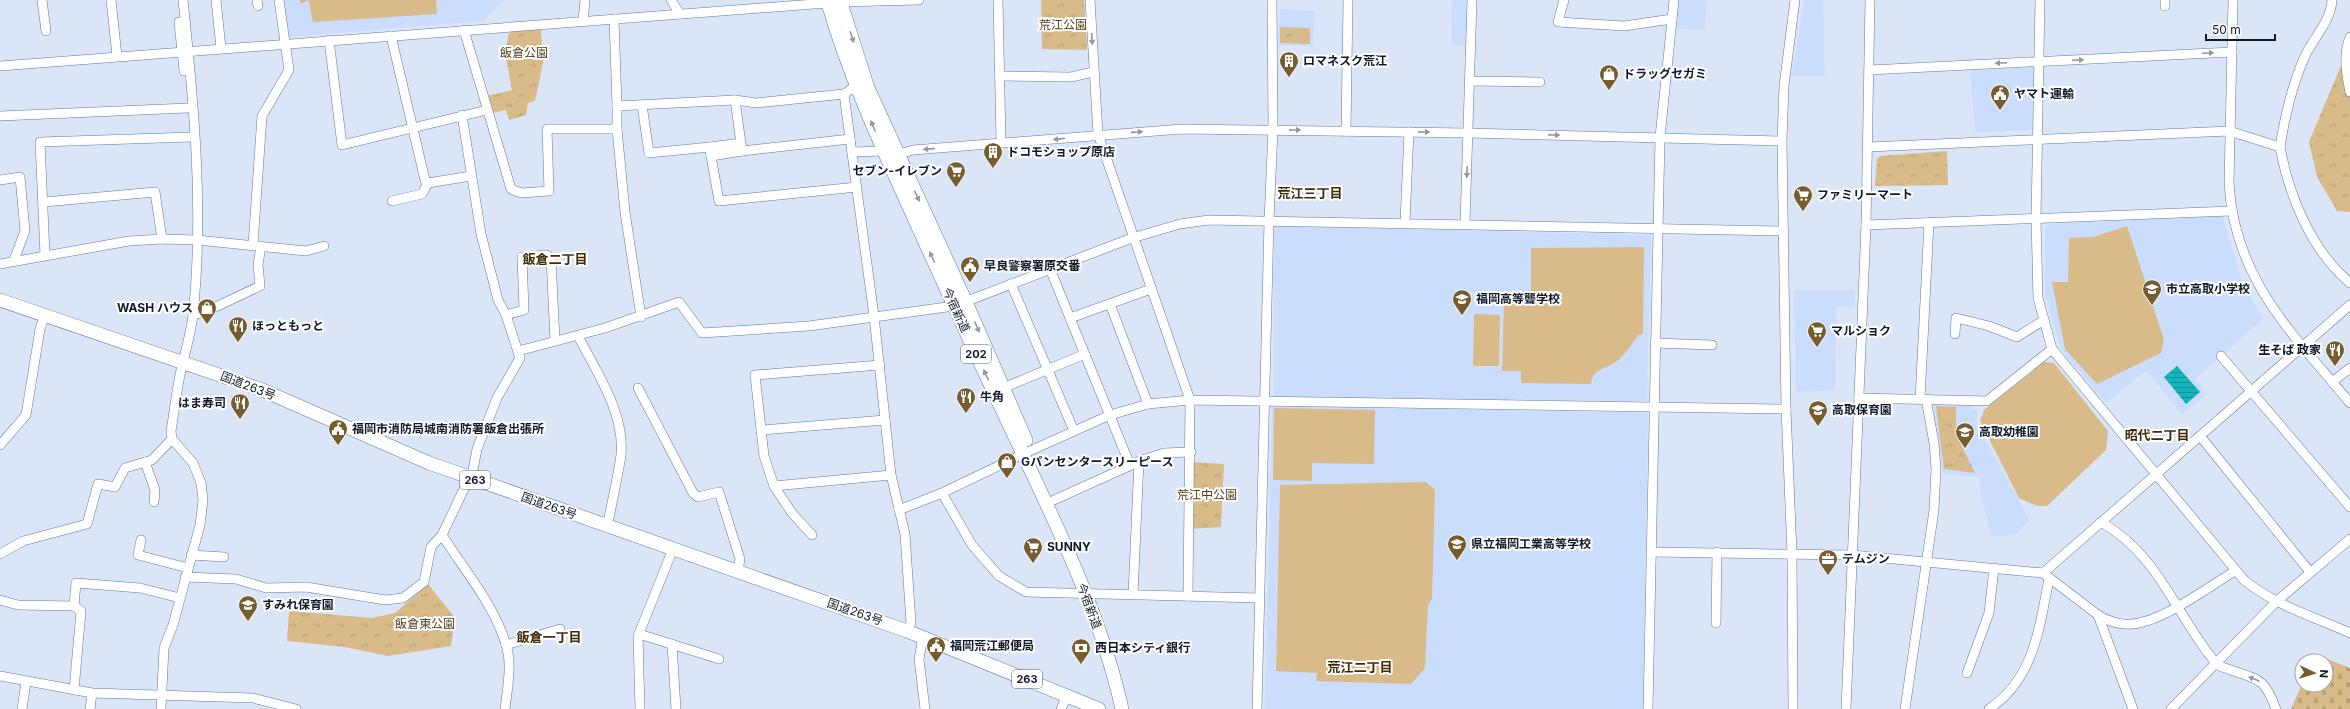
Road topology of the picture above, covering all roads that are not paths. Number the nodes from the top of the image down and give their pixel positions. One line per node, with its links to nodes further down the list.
1 (42, 0): 30 (street)
2 (111, 0): 38 (street)
3 (176, 0): 36 (street)
4 (183, 0): 36 (street)
5 (216, 0): 35 (street)
6 (279, 0): 34 (street)
7 (585, 0): 28 (street)
8 (671, 0): 25 (street)
9 (740, 0): 24 (street)
10 (919, 0): 23 (street)
11 (998, 0): 43 (street)
12 (1090, 0): 42 (street, one-way to 42)
13 (1272, 0): 58 (street)
14 (1348, 0): 59 (street)
15 (1472, 0): 44 (street)
16 (1564, 0): 27 (street)
17 (1674, 0): 27 (street)
18 (1795, 0): 68 (street)
19 (1870, 0): 41 (street)
20 (2040, 0): 39 (street)
21 (2233, 0): 37 (street)
22 (2332, 0): 72 (street)
23 (834, 1): 24 (street); 46 (highway, 今宿新道 / 202); 76 (highway, 今宿新道 / 202, one-way to 76)
24 (740, 10): 25 (street)
25 (680, 14): 26 (street)
26 (614, 18): 28 (street); 51 (street)
27 (1672, 19): 65 (street)
28 (583, 21): 29 (street)
29 (464, 30): 31 (street); 53 (street)
30 (46, 31)
31 (391, 36): 33 (street); 56 (street)
32 (2350, 37): 47 (street)
33 (329, 40): 34 (street); 56 (street)
34 (286, 43): 35 (street); 95 (street)
35 (221, 48): 36 (street)
36 (185, 51): 38 (street); 52 (street); 94 (street)
37 (2232, 52): 39 (street, one-way to 37); 60 (street)
38 (117, 56): 40 (street)
39 (2040, 62): 41 (street, one-way to 41); 67 (street)
40 (0, 66)
41 (1869, 70): 71 (street)
42 (1093, 72): 43 (street); 63 (street)
43 (1000, 76): 69 (street)
44 (1470, 81): 45 (street); 62 (street)
45 (1540, 82)
46 (856, 86): 48 (street); 74 (highway, 今宿新道 / 202, one-way to 46)
47 (2350, 92)
48 (844, 94): 49 (street); 66 (street)
49 (735, 100): 50 (street); 70 (street)
50 (642, 105): 51 (street); 73 (street)
51 (617, 106): 57 (street)
52 (188, 108): 55 (street); 64 (street)
53 (487, 110): 54 (street); 57 (street)
54 (462, 115): 56 (street); 77 (street)
55 (0, 116)
56 (413, 127): 79 (street)
57 (617, 129): 112 (street)
58 (1274, 129): 59 (street, one-way to 59); 63 (street, one-way to 58); 85 (street)
59 (1346, 131): 61 (street)
60 (2229, 131): 67 (street); 72 (street); 83 (street)
61 (1409, 132): 62 (street, one-way to 62); 86 (street)
62 (1468, 132): 65 (street, one-way to 65); 87 (street, one-way to 87)
63 (1098, 134): 69 (street, one-way to 69); 93 (street)
64 (191, 136): 82 (street); 94 (street)
65 (1660, 137): 68 (street); 90 (street)
66 (850, 140): 70 (street); 75 (street)
67 (2039, 140): 71 (street); 84 (street)
68 (1782, 141): 91 (street)
69 (1001, 142): 76 (street, one-way to 76)
70 (742, 147): 73 (street)
71 (1868, 147): 89 (street)
72 (2280, 147): 101 (street)
73 (711, 151): 80 (street)
74 (884, 151): 75 (street); 105 (highway, 今宿新道 / 202, one-way to 74)
75 (852, 152): 80 (street)
76 (897, 154): 105 (highway, 今宿新道 / 202, one-way to 105)
77 (471, 176): 79 (street); 109 (street)
78 (0, 180): 98 (street)
79 (428, 184): 81 (street)
80 (857, 187): 110 (street)
81 (392, 201)
82 (44, 202): 92 (street); 97 (street)
83 (2230, 211): 84 (street); 120 (street)
84 (2036, 219): 88 (street); 114 (street)
85 (1269, 220): 86 (street); 93 (street); 136 (street)
86 (1405, 222): 87 (street)
87 (1465, 223): 90 (street)
88 (1929, 223): 89 (street); 134 (street)
89 (1866, 225): 133 (street)
90 (1657, 228): 91 (street); 118 (street)
91 (1784, 231): 140 (street)
92 (162, 238): 94 (street); 97 (street)
93 (1132, 238): 100 (street); 103 (street)
94 (194, 240): 95 (street); 108 (street); 125 (street)
95 (257, 245): 96 (street); 108 (street)
96 (324, 246)
97 (45, 256): 98 (street)
98 (14, 260): 99 (street)
99 (0, 264)
100 (1050, 269): 102 (street); 113 (street)
101 (2350, 283)
102 (1011, 284): 105 (street); 128 (street)
103 (1150, 289): 106 (street); 135 (street)
104 (0, 300): 111 (highway, 国道263号 / 263)
105 (960, 304): 110 (street); 131 (highway, 今宿新道 / 202, one-way to 131); 148 (highway, 今宿新道 / 202, one-way to 105)
106 (1110, 304): 113 (street); 138 (street)
107 (2350, 305): 120 (street)
108 (193, 314): 125 (street)
109 (506, 314): 117 (street); 122 (street)
110 (874, 316): 112 (street); 126 (street)
111 (44, 317): 125 (highway, 国道263号 / 263); 147 (street)
112 (641, 317): 116 (street)
113 (1070, 318): 123 (street)
114 (2044, 320): 115 (street); 121 (street)
115 (1955, 334)
116 (578, 336): 117 (street); 162 (street)
117 (555, 341): 122 (street)
118 (1655, 343): 119 (street); 139 (street)
119 (1712, 345)
120 (2303, 346): 129 (street); 132 (street)
121 (2052, 349): 134 (street); 153 (street)
122 (518, 352): 154 (street)
123 (1084, 354): 128 (street); 141 (street)
124 (2221, 356): 132 (street)
125 (183, 362): 146 (street); 154 (highway, 国道263号 / 263)
126 (880, 365): 142 (street); 143 (street)
127 (2350, 368): 129 (street)
128 (1047, 370): 131 (street); 144 (street)
129 (2332, 382): 137 (street)
130 (638, 388): 177 (street)
131 (1003, 388): 148 (highway, 今宿新道 / 202)
132 (2252, 390): 145 (street); 159 (street)
133 (1859, 398): 134 (street); 173 (street)
134 (1923, 399): 175 (street)
135 (1190, 400): 136 (street); 138 (street); 149 (street)
136 (1264, 401): 139 (street); 186 (street)
137 (2350, 403)
138 (1148, 404): 141 (street)
139 (1654, 408): 140 (street); 168 (street)
140 (1786, 409): 170 (street)
141 (1110, 415): 144 (street); 151 (street)
142 (885, 420): 143 (street); 152 (street)
143 (761, 430): 155 (street)
144 (1074, 431): 148 (street)
145 (2200, 436): 153 (street); 180 (street)
146 (172, 438): 150 (street); 172 (street)
147 (0, 445)
148 (1027, 452): 156 (street); 157 (highway, 今宿新道 / 202); 182 (highway, 今宿新道 / 202)
149 (1191, 452): 151 (street); 184 (street)
150 (145, 462): 158 (street); 171 (street)
151 (1135, 463): 157 (street); 183 (street)
152 (891, 475): 155 (street); 160 (street)
153 (2155, 475): 161 (street); 178 (street)
154 (470, 478): 162 (highway, 国道263号 / 263); 163 (street)
155 (774, 486): 164 (street)
156 (942, 493): 160 (street); 182 (street)
157 (1054, 500): 182 (highway, 今宿新道 / 202)
158 (154, 502)
159 (2350, 507)
160 (899, 510): 194 (street)
161 (2101, 522): 181 (street); 189 (street)
162 (605, 526): 167 (highway, 国道263号 / 263)
163 (442, 535): 179 (street); 199 (street)
164 (812, 535)
165 (2350, 539): 180 (street)
166 (140, 540): 179 (street)
167 (673, 549): 177 (highway, 国道263号 / 263); 196 (street)
168 (1651, 552): 169 (street); 222 (street)
169 (1717, 552): 170 (street); 192 (street)
170 (1792, 553): 173 (street); 223 (street)
171 (0, 554)
172 (191, 555): 174 (street); 179 (street)
173 (1852, 555): 175 (street); 224 (street)
174 (224, 556)
175 (1927, 561): 176 (street); 225 (street)
176 (1994, 568): 181 (street); 202 (street)
177 (738, 571): 194 (highway, 国道263号 / 263)
178 (2235, 571): 188 (street); 189 (street)
179 (186, 572): 185 (street)
180 (2310, 572): 188 (street)
181 (2046, 576): 191 (street); 226 (street)
182 (1089, 594): 183 (street); 219 (highway, 今宿新道 / 202); 220 (highway, 今宿新道 / 202)
183 (1133, 595): 184 (street)
184 (1188, 596): 186 (street)
185 (180, 598): 190 (street); 207 (street)
186 (1259, 598): 221 (street)
187 (0, 600): 190 (street)
188 (2277, 601): 195 (street); 201 (street)
189 (2178, 605): 191 (street); 201 (street)
190 (74, 606): 205 (street)
191 (2098, 615): 227 (street)
192 (1716, 622)
193 (560, 629): 199 (street)
194 (907, 631): 197 (highway, 国道263号 / 263)
195 (2350, 633)
196 (639, 634): 198 (street); 214 (street)
197 (923, 637): 208 (highway, 国道263号 / 263); 216 (street)
198 (672, 644): 200 (street); 215 (street)
199 (506, 645): 213 (street)
200 (719, 659)
201 (2216, 664): 228 (street); 229 (street, one-way to 201)
202 (1967, 673)
203 (0, 676): 204 (street)
204 (26, 682): 205 (street); 209 (street)
205 (74, 690): 206 (street)
206 (92, 693): 207 (street); 210 (street)
207 (162, 696): 211 (street); 212 (street)
208 (1067, 696): 217 (street); 218 (highway, 国道263号 / 263)
209 (22, 709)
210 (90, 709)
211 (161, 709)
212 (296, 709)
213 (505, 709)
214 (640, 709)
215 (676, 709)
216 (925, 709)
217 (1062, 709)
218 (1099, 709)
219 (1122, 709)
220 (1130, 709)
221 (1257, 709)
222 (1648, 709)
223 (1793, 709)
224 (1846, 709)
225 (1904, 709)
226 (1989, 709)
227 (2133, 709)
228 (2171, 709)
229 (2276, 709)

